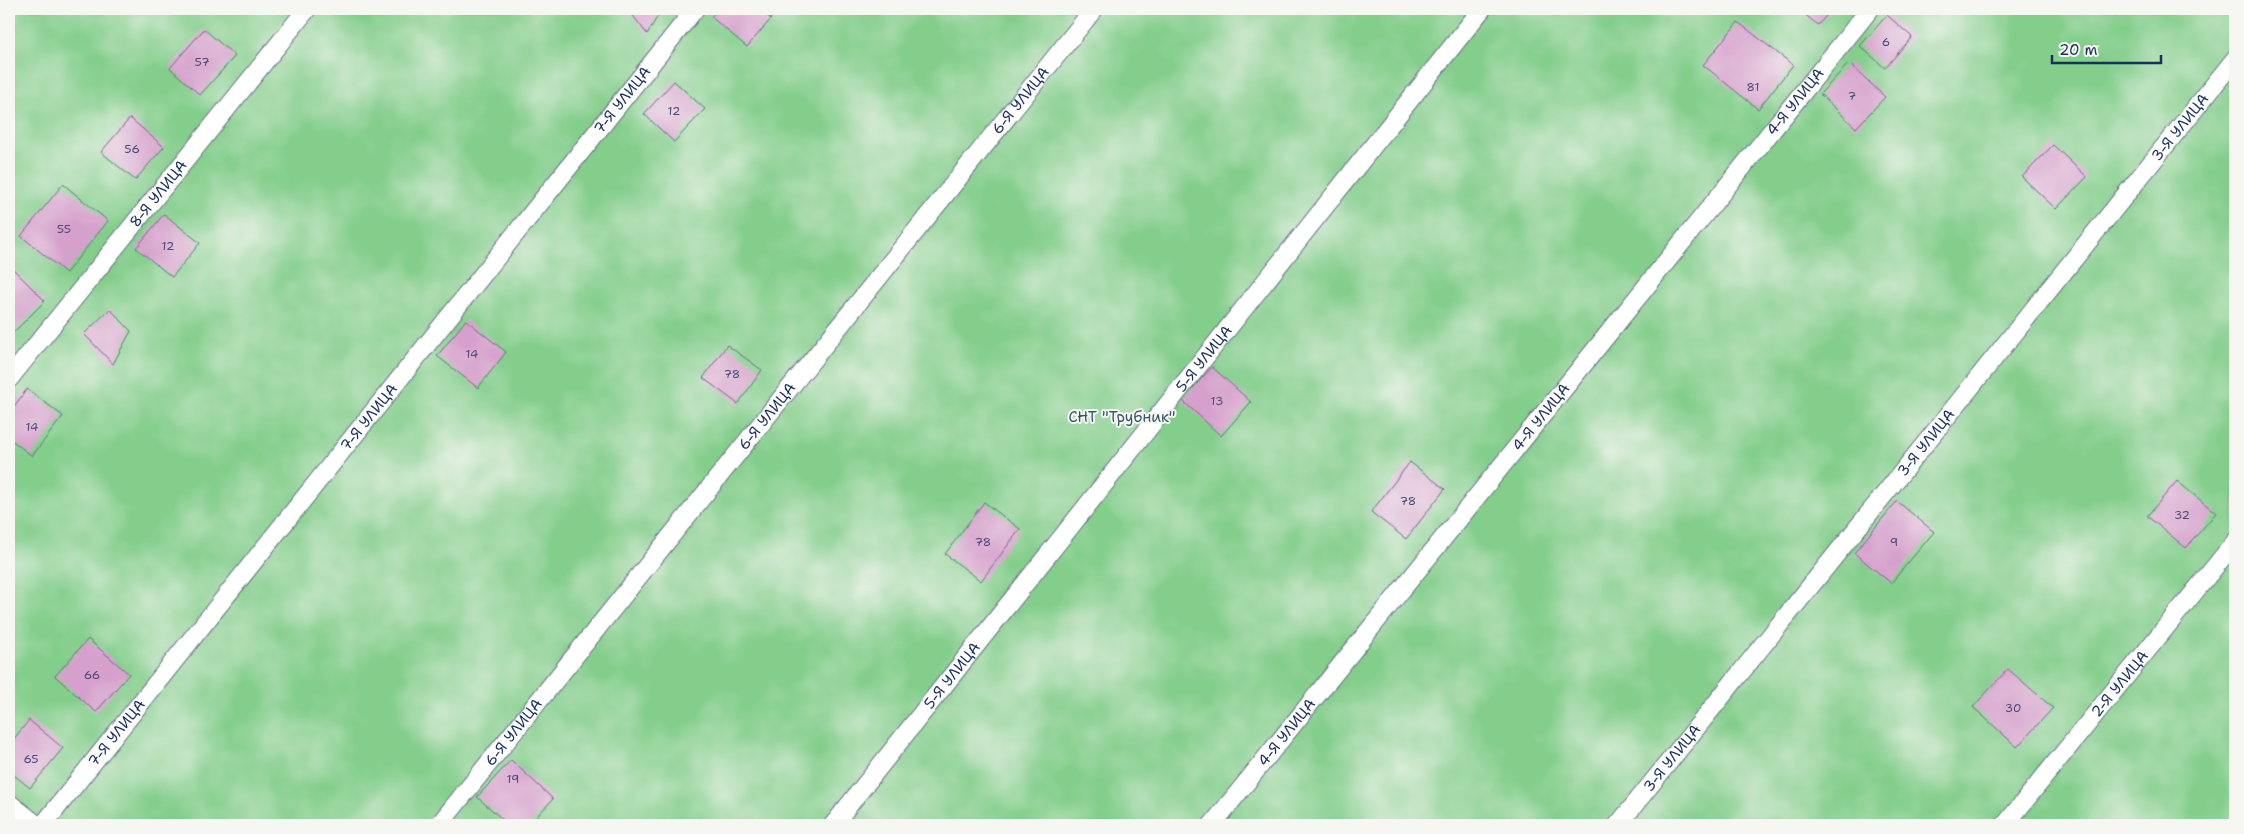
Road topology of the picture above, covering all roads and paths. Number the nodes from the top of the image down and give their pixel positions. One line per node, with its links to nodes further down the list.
1 (308, 9): 7 (lane, 8-Я УЛИЦА)
2 (695, 9): 11 (lane, 7-Я УЛИЦА)
3 (1094, 9): 12 (lane, 6-Я УЛИЦА)
4 (1482, 9): 13 (lane, 5-Я УЛИЦА)
5 (1870, 9): 14 (lane, 4-Я УЛИЦА)
6 (2235, 59): 15 (lane, 3-Я УЛИЦА)
7 (9, 379)
8 (2235, 542): 16 (lane, 2-Я УЛИЦА)
9 (9, 803): 10 (lane)
10 (37, 825)
11 (43, 825)
12 (439, 825)
13 (833, 825)
14 (1212, 825)
15 (1618, 825)
16 (2004, 825)

